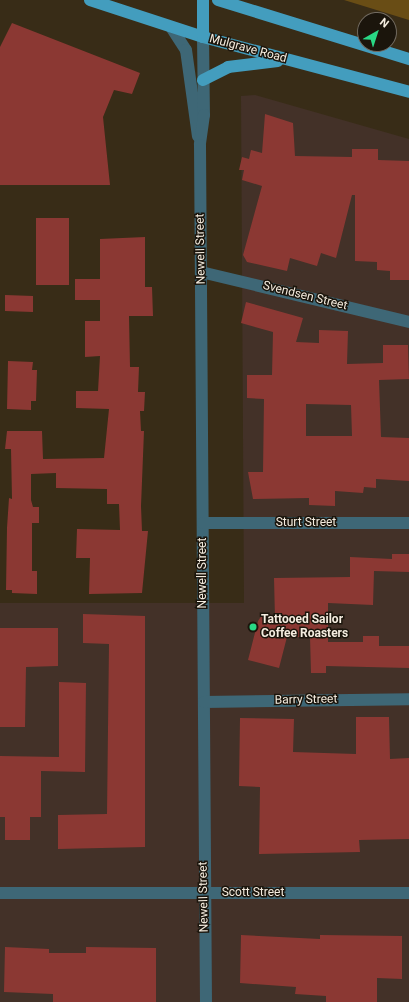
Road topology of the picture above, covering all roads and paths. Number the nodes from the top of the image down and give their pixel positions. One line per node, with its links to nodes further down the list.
1 (90, 0): 4 (main road, Mulgrave Road)
2 (202, 0): 5 (main road)
3 (218, 0): 6 (main road)
4 (171, 27): 5 (main road, Mulgrave Road); 10 (street, Newell Street)
5 (203, 37): 7 (main road, Mulgrave Road); 8 (street, Newell Street)
6 (406, 55)
7 (285, 60): 8 (main road); 9 (main road, Mulgrave Road)
8 (203, 80): 10 (street, Newell Street)
9 (409, 92)
10 (200, 145): 11 (street, Newell Street)
11 (201, 272): 12 (street, Svendsen Street); 13 (street, Newell Street)
12 (409, 322)
13 (203, 523): 14 (street, Sturt Street); 16 (street, Newell Street)
14 (409, 523)
15 (409, 699): 16 (street, Barry Street)
16 (204, 702): 18 (street, Newell Street)
17 (0, 893): 18 (street, Scott Street)
18 (203, 893): 19 (street, Scott Street); 20 (street, Newell Street)
19 (409, 893)
20 (206, 1002)

